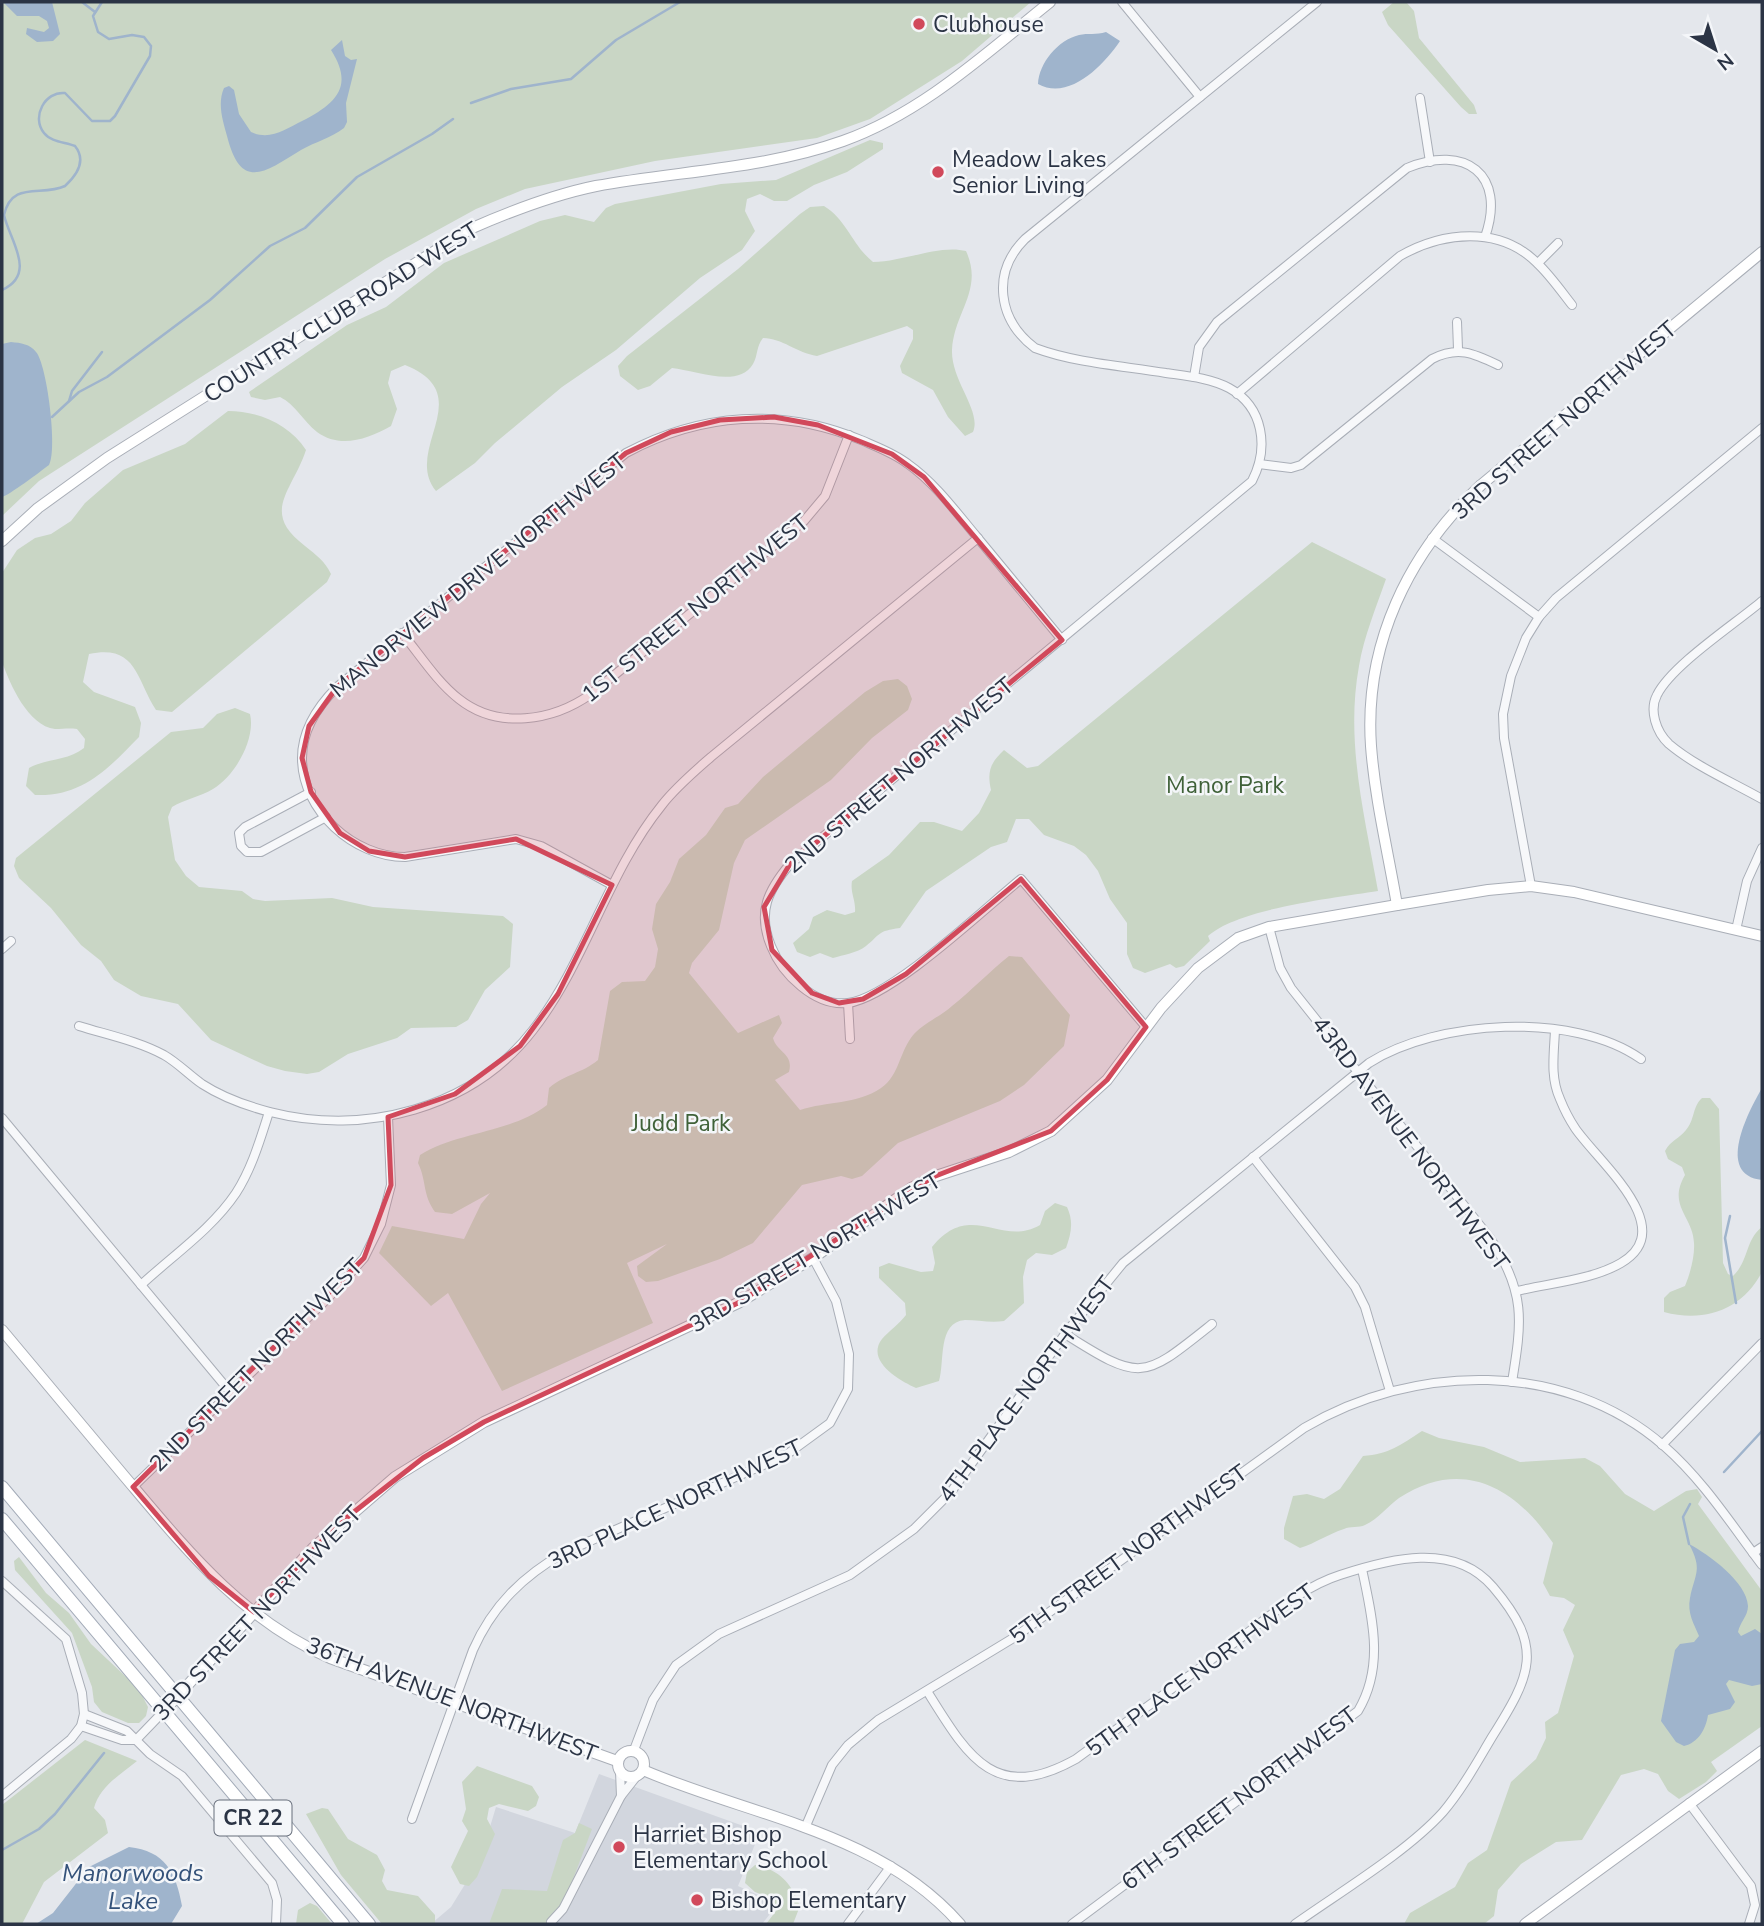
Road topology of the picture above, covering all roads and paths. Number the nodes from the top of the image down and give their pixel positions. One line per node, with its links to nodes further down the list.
1 (1049, 2): 22 (street, COUNTRY CLUB ROAD WEST)
2 (1122, 2): 4 (street)
3 (1317, 2): 4 (street)
4 (1200, 97): 15 (street)
5 (1420, 98): 6 (street)
6 (1430, 162): 7 (street); 15 (street)
7 (1485, 237): 10 (street); 16 (street)
8 (1558, 243): 10 (street)
9 (1762, 253): 21 (street, 3RD STREET NORTHWEST)
10 (1538, 263): 11 (street)
11 (1572, 305)
12 (1457, 321): 13 (street)
13 (1458, 349): 14 (street); 19 (street)
14 (1498, 365)
15 (1194, 377): 16 (street)
16 (1237, 394): 19 (street)
17 (1762, 428): 24 (street)
18 (849, 435): 20 (street, MANORVIEW DRIVE NORTHWEST); 25 (street, MANORVIEW DRIVE NORTHWEST); 25 (street, 1ST STREET NORTHWEST)
19 (1259, 464): 26 (street, 2ND STREET NORTHWEST)
20 (978, 538): 26 (street, MANORVIEW DRIVE NORTHWEST); 31 (street)
21 (1432, 538): 24 (street); 33 (street, 3RD STREET NORTHWEST)
22 (2, 541)
23 (1762, 601): 28 (street)
24 (1539, 617): 32 (street)
25 (402, 633): 27 (street, MANORVIEW DRIVE NORTHWEST)
26 (1062, 640): 39 (street, 2ND STREET NORTHWEST)
27 (311, 792): 29 (street, MANORVIEW DRIVE NORTHWEST); 29 (street)
28 (1762, 799)
29 (326, 817): 31 (street, MANORVIEW DRIVE NORTHWEST)
30 (1762, 848): 35 (street)
31 (612, 885): 47 (street)
32 (1531, 886): 33 (street); 35 (street)
33 (1397, 905): 34 (street, 3RD STREET NORTHWEST)
34 (1269, 927): 41 (street, 3RD STREET NORTHWEST); 45 (street, 43RD AVENUE NORTHWEST)
35 (1736, 930): 36 (street)
36 (1762, 936)
37 (11, 942): 38 (street)
38 (2, 949)
39 (848, 1003): 41 (street); 43 (street)
40 (79, 1026): 46 (street)
41 (1146, 1027): 50 (street, 3RD STREET NORTHWEST)
42 (1555, 1030): 44 (street, 4TH PLACE NORTHWEST); 45 (street, 4TH PLACE NORTHWEST); 52 (street)
43 (850, 1040)
44 (1641, 1059)
45 (1358, 1071): 49 (street, 4TH PLACE NORTHWEST); 52 (street, 43RD AVENUE NORTHWEST)
46 (269, 1112): 47 (street); 51 (street)
47 (388, 1117): 59 (street, 2ND STREET NORTHWEST)
48 (2, 1118): 51 (street)
49 (1253, 1157): 55 (street, 4TH PLACE NORTHWEST); 58 (street)
50 (813, 1258): 69 (street, 3RD STREET NORTHWEST); 72 (street, 3RD PLACE NORTHWEST)
51 (141, 1285): 59 (street)
52 (1517, 1291): 57 (street, 43RD AVENUE NORTHWEST)
53 (1212, 1324): 55 (street)
54 (2, 1330): 62 (street, 36TH AVENUE NORTHWEST)
55 (1065, 1334): 77 (street, 4TH PLACE NORTHWEST)
56 (1762, 1343): 60 (street)
57 (1512, 1382): 58 (street, 5TH STREET NORTHWEST); 60 (street)
58 (1390, 1391): 70 (street, 5TH STREET NORTHWEST)
59 (232, 1393): 62 (street, 2ND STREET NORTHWEST)
60 (1662, 1445): 65 (street)
61 (2, 1487): 71 (main road, CR 22)
62 (134, 1487): 69 (street, 36TH AVENUE NORTHWEST)
63 (2, 1519): 73 (main road, CR 22)
64 (1762, 1547): 65 (street)
65 (1754, 1553): 66 (street)
66 (1762, 1565)
67 (1362, 1569): 70 (street, 5TH PLACE NORTHWEST); 93 (street, 6TH STREET NORTHWEST); 94 (street, 5TH PLACE NORTHWEST)
68 (2, 1581): 74 (street)
69 (254, 1612): 71 (street, 3RD STREET NORTHWEST); 72 (street, 36TH AVENUE NORTHWEST)
70 (927, 1691): 85 (street, 5TH STREET NORTHWEST)
71 (178, 1698): 73 (street, 3RD STREET NORTHWEST); 90 (main road, CR 22)
72 (453, 1702): 79 (street, 36TH AVENUE NORTHWEST); 84 (street, 3RD PLACE NORTHWEST)
73 (163, 1712): 76 (street, 3RD STREET NORTHWEST); 89 (main road, CR 22)
74 (84, 1714): 75 (street); 76 (street)
75 (81, 1726): 76 (street); 81 (street)
76 (136, 1740): 88 (street)
77 (634, 1750): 79 (street, 36TH AVENUE NORTHWEST); 80 (street, 36TH AVENUE NORTHWEST)
78 (1762, 1751): 83 (street)
79 (618, 1766): 80 (street, 36TH AVENUE NORTHWEST); 82 (street)
80 (640, 1773): 82 (street); 85 (street, 36TH AVENUE NORTHWEST)
81 (2, 1796)
82 (621, 1796): 87 (street)
83 (1689, 1803): 95 (street); 96 (street)
84 (411, 1819)
85 (805, 1828): 86 (street, 36TH AVENUE NORTHWEST)
86 (891, 1866): 91 (street); 92 (street, 36TH AVENUE NORTHWEST)
87 (551, 1922)
88 (276, 1924)
89 (343, 1924)
90 (369, 1924)
91 (848, 1924)
92 (960, 1924)
93 (1072, 1924)
94 (1296, 1924)
95 (1525, 1924)
96 (1749, 1924)

